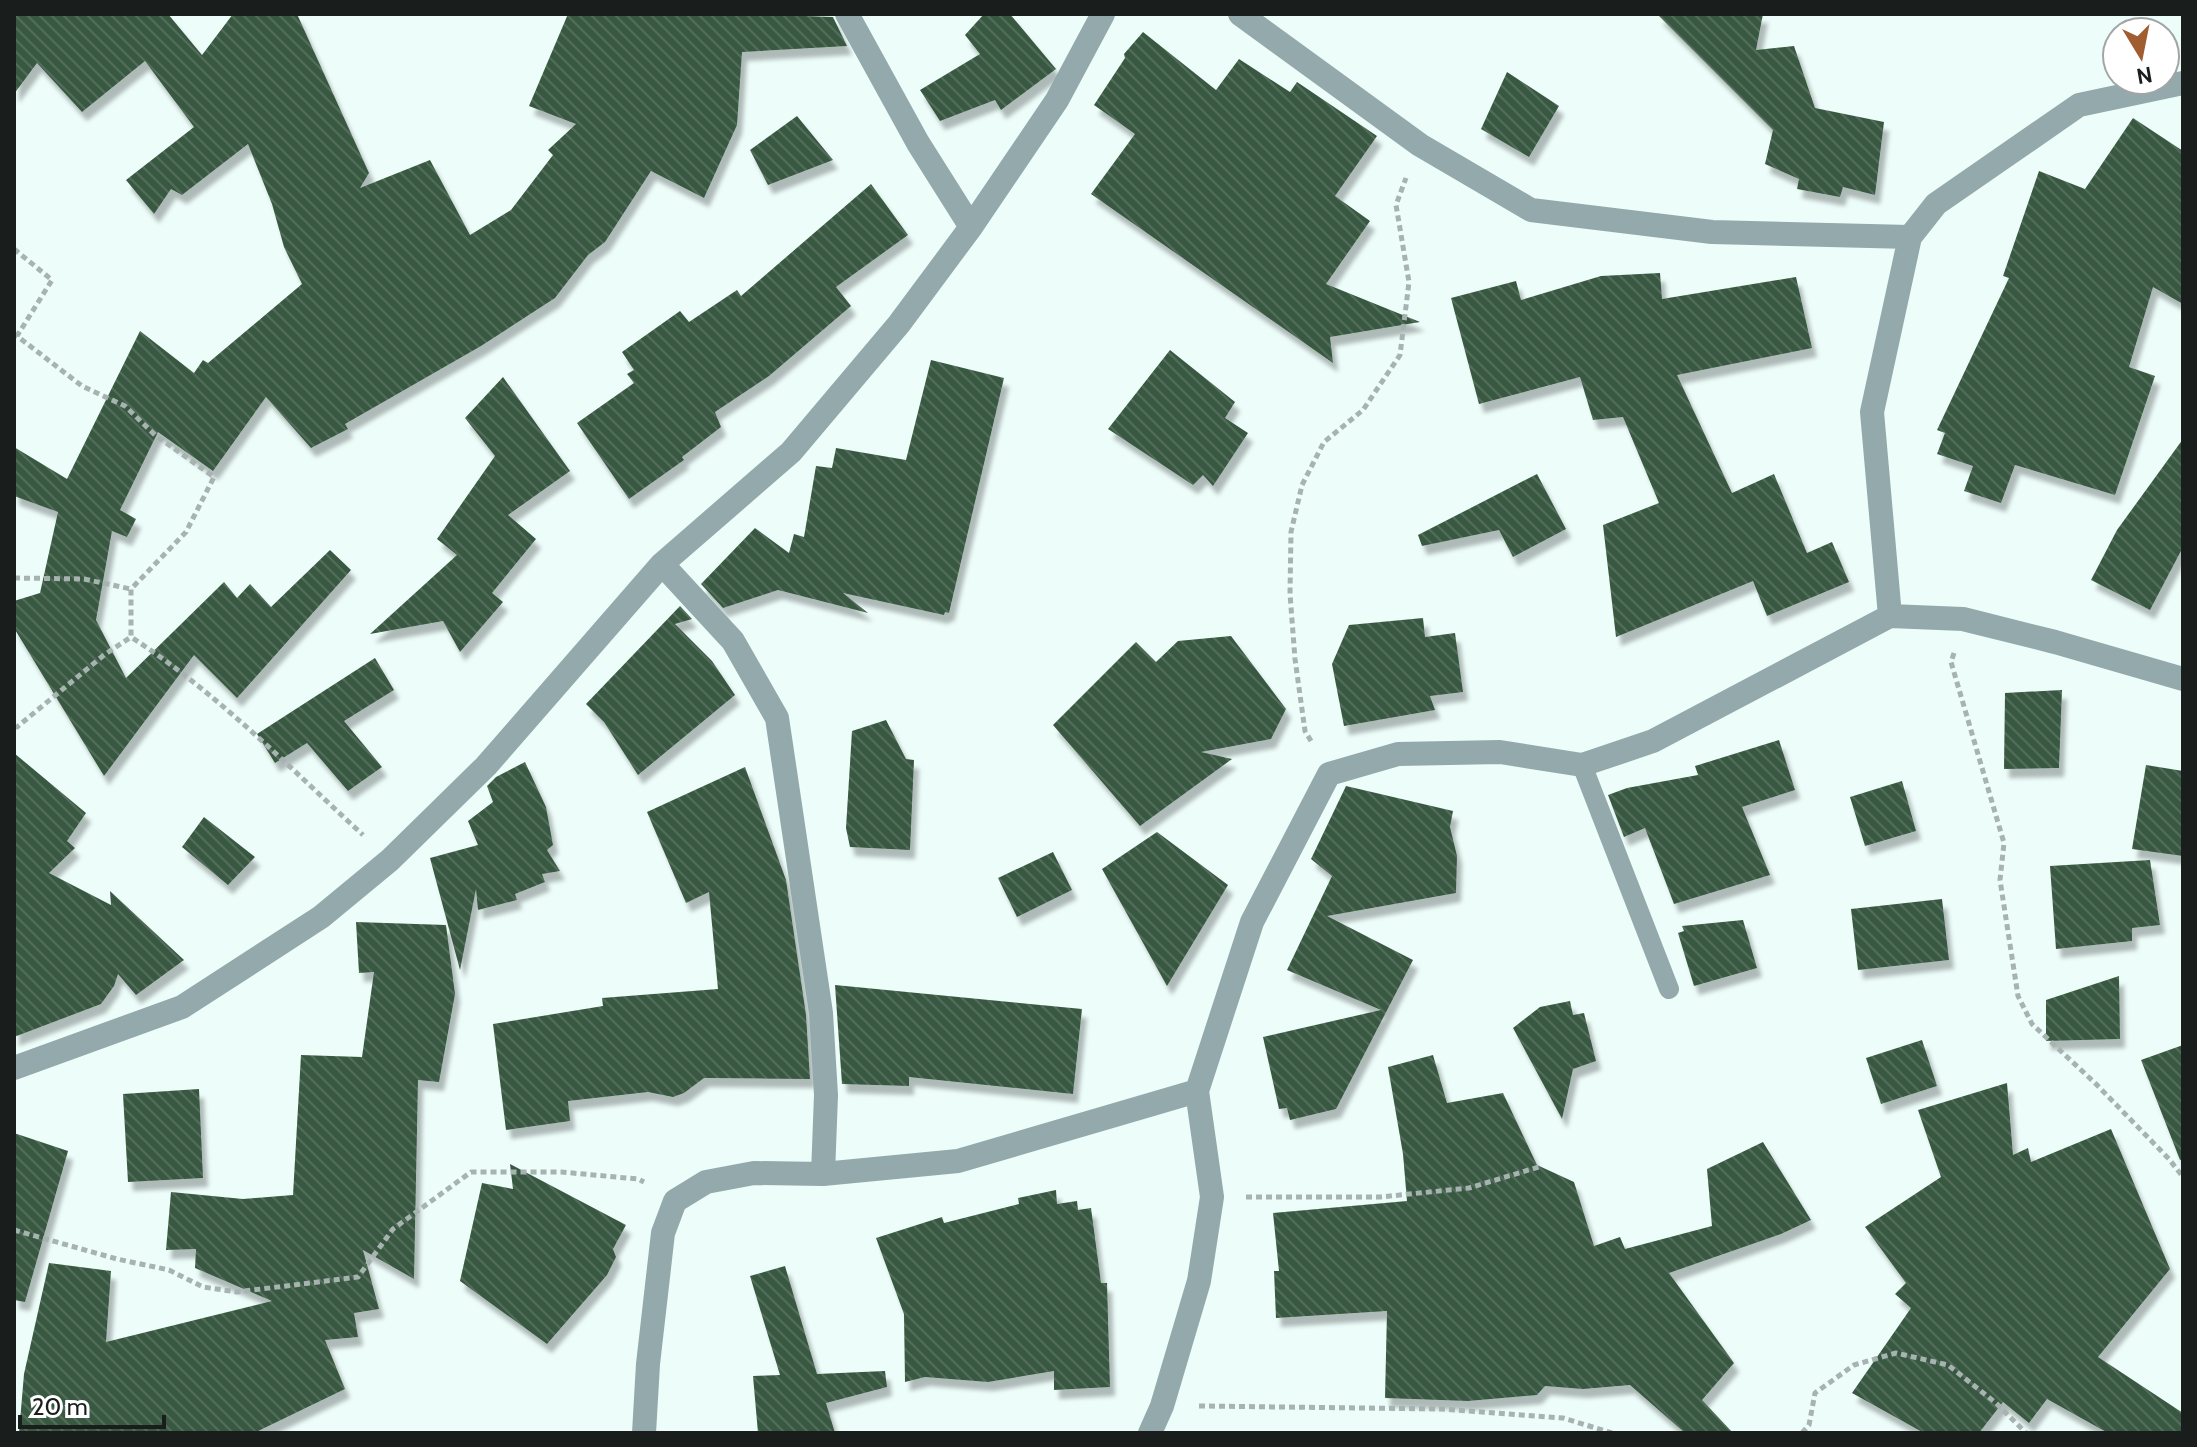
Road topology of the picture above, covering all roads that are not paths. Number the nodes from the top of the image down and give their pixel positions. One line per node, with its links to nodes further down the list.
1 (847, 14): 5 (street)
2 (1103, 14): 5 (street)
3 (1240, 14): 6 (street)
4 (2183, 83): 6 (street)
5 (971, 227): 7 (street)
6 (1910, 237): 8 (street)
7 (662, 564): 12 (street); 14 (street)
8 (1890, 616): 9 (street); 10 (street)
9 (2183, 679)
10 (1582, 765): 11 (lane); 13 (street)
11 (1669, 989)
12 (14, 1068)
13 (1197, 1091): 14 (street); 16 (street)
14 (823, 1174): 15 (street)
15 (644, 1433)
16 (1150, 1433)

